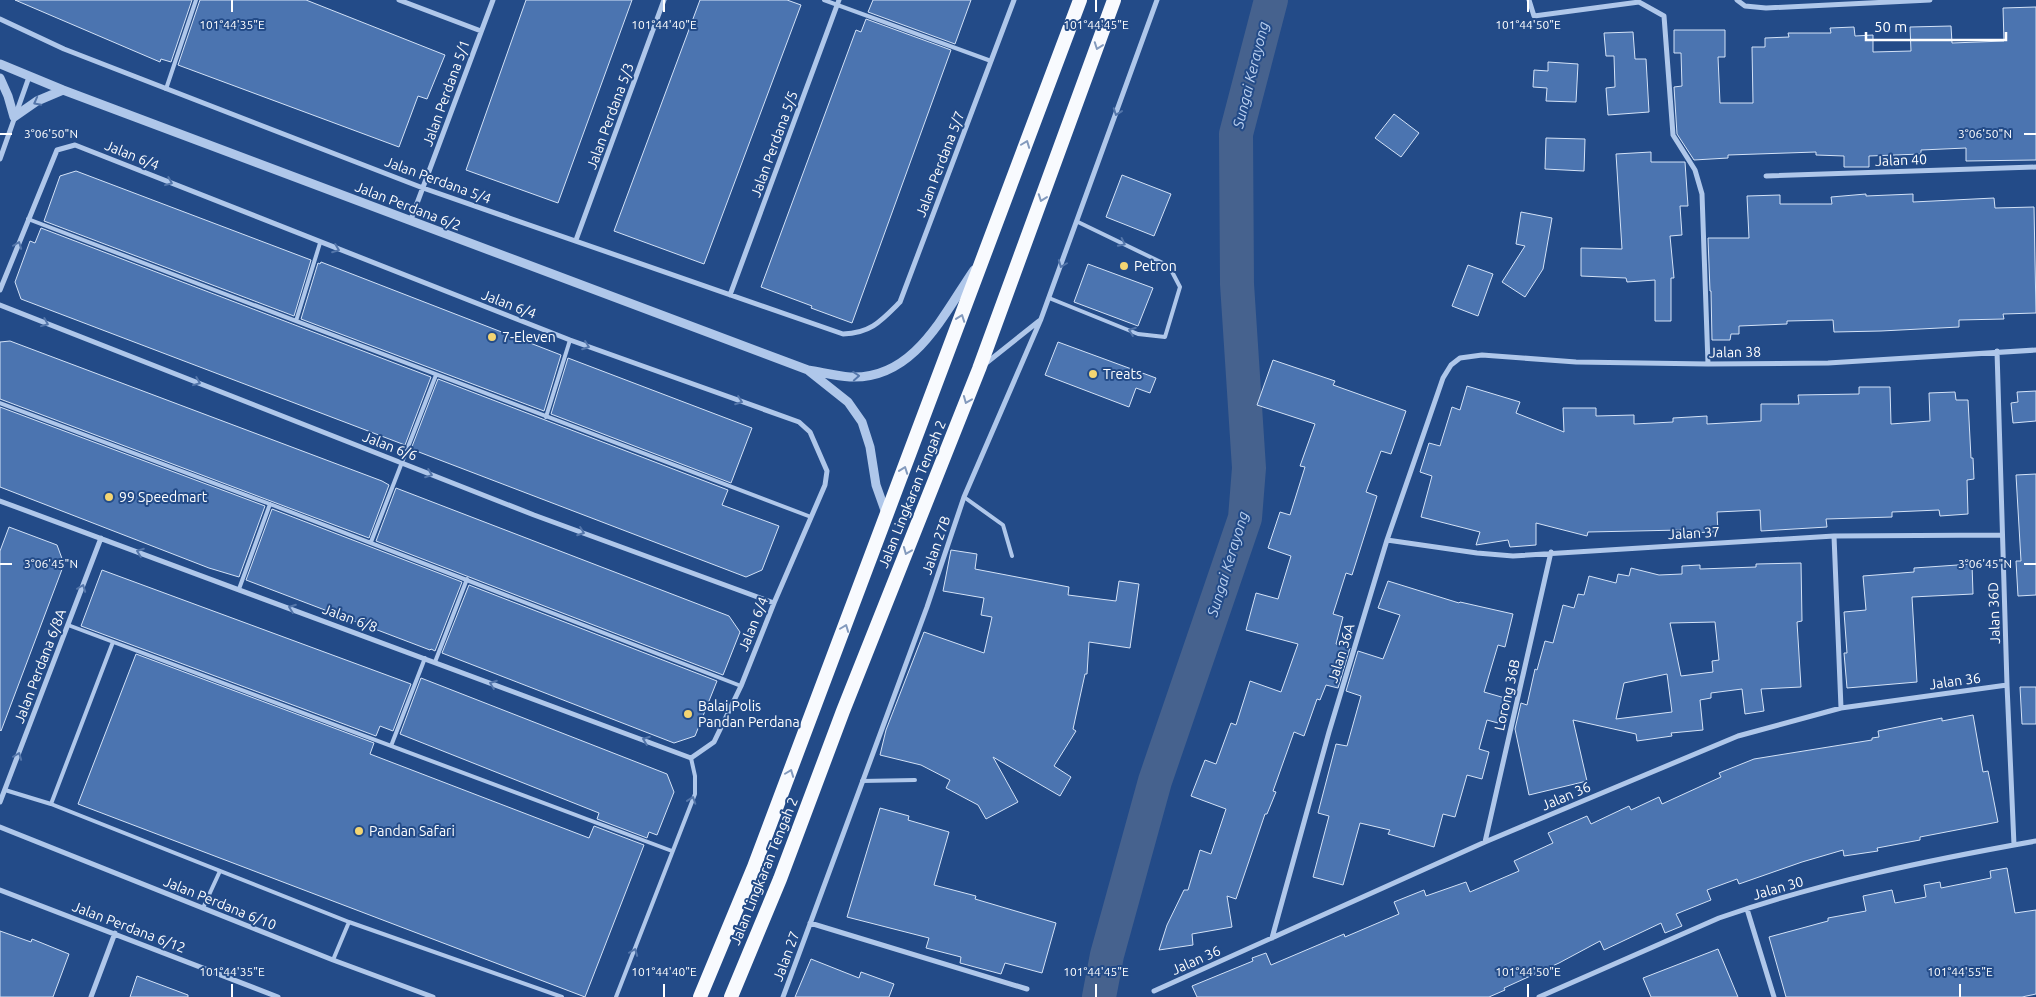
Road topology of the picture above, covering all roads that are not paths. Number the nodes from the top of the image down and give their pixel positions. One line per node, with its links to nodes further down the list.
1 (196, 0): 20 (lane)
2 (400, 0): 15 (street)
3 (493, 0): 15 (street, Jalan Perdana 5/1)
4 (664, 0): 30 (street, Jalan Perdana 5/3)
5 (824, 0): 13 (lane)
6 (1014, 0): 16 (street, Jalan Perdana 5/7)
7 (1080, 0): 32 (highway, Jalan Lingkaran Tengah 2, one-way to 7)
8 (1114, 0): 44 (highway, Jalan Lingkaran Tengah 2, one-way to 44)
9 (1157, 0): 29 (street, Jalan 27B, one-way to 29)
10 (1529, 0): 43 (street)
11 (1737, 0): 12 (street)
12 (1930, 0)
13 (838, 3): 16 (lane); 34 (street, Jalan Perdana 5/5)
14 (0, 19): 20 (street, Jalan Perdana 5/4)
15 (481, 31): 26 (street, Jalan Perdana 5/1)
16 (991, 61): 39 (street, Jalan Perdana 5/7)
17 (0, 64): 19 (street, Jalan Perdana 6/2)
18 (0, 78): 22 (street)
19 (29, 78): 21 (street, Jalan Perdana 6/2); 22 (street)
20 (166, 89): 26 (street, Jalan Perdana 5/4)
21 (63, 90): 22 (street, one-way to 22); 28 (street, Jalan Perdana 6/2)
22 (14, 117): 23 (street)
23 (0, 158)
24 (2036, 167): 25 (street, Jalan 40)
25 (1766, 176)
26 (424, 188): 28 (street, Jalan Perdana 5/1); 30 (street, Jalan Perdana 5/4)
27 (28, 219): 31 (street, Jalan 6/4, one-way to 31); 33 (street, Jalan 6/4, one-way to 27); 38 (lane)
28 (410, 222): 45 (street, Jalan Perdana 6/2)
29 (1078, 222): 35 (street, Jalan 27B, one-way to 35); 35 (lane, one-way to 35)
30 (576, 240): 34 (street, Jalan Perdana 5/4)
31 (320, 243): 38 (lane); 40 (street, Jalan 6/4, one-way to 40)
32 (984, 255): 45 (street, Jalan Perdana 6/2, one-way to 32); 54 (highway, Jalan Lingkaran Tengah 2, one-way to 32)
33 (0, 290)
34 (730, 296): 39 (street, Jalan Perdana 5/4)
35 (1049, 298): 37 (street, Jalan 27B)
36 (0, 305): 50 (street, Jalan 6/6, one-way to 50)
37 (1041, 319): 44 (street); 51 (street, Jalan 27B)
38 (296, 322): 46 (lane)
39 (874, 326)
40 (570, 340): 49 (lane); 55 (street, Jalan 6/4, one-way to 55)
41 (2036, 350): 42 (street, Jalan 38)
42 (1997, 352): 43 (street, Jalan 38); 56 (street, Jalan 36D)
43 (1708, 364): 47 (street, Jalan 38)
44 (979, 369): 103 (highway, Jalan Lingkaran Tengah 2, one-way to 103)
45 (808, 370): 54 (street, Jalan Perdana 6/2)
46 (436, 375): 49 (lane); 50 (lane)
47 (1443, 378): 59 (street, Jalan 36A)
48 (0, 403): 53 (lane)
49 (546, 417): 55 (lane)
50 (402, 463): 60 (lane); 65 (street, Jalan 6/6, one-way to 65)
51 (964, 497): 62 (lane); 76 (street, Jalan 27B)
52 (0, 501): 58 (street, Jalan 6/8)
53 (270, 504): 60 (lane); 64 (lane)
54 (887, 516): 102 (highway, Jalan Lingkaran Tengah 2, one-way to 54)
55 (811, 517): 65 (street, Jalan 6/4)
56 (2002, 534): 57 (street, Jalan 37); 71 (street, Jalan 36D)
57 (1834, 536): 61 (street, Jalan 37); 72 (street)
58 (101, 538): 64 (street, Jalan 6/8, one-way to 58); 66 (street, Jalan Perdana 6/8A, one-way to 58)
59 (1388, 540): 61 (street, Jalan 37); 92 (street, Jalan 36A)
60 (371, 542): 63 (lane)
61 (1551, 552): 82 (street, Lorong 36B)
62 (1012, 556)
63 (467, 579): 69 (lane); 70 (lane)
64 (239, 589): 68 (street, Jalan 6/8, one-way to 64)
65 (774, 603): 70 (street, Jalan 6/4)
66 (68, 625): 67 (lane); 77 (street, Jalan Perdana 6/8A, one-way to 66)
67 (113, 642): 73 (lane); 79 (lane)
68 (425, 658): 69 (street, Jalan 6/8); 73 (lane)
69 (435, 662): 74 (street, Jalan 6/8, one-way to 69)
70 (740, 686): 74 (street, Jalan 6/4)
71 (2007, 686): 72 (street, Jalan 36); 83 (street, Jalan 36D)
72 (1841, 708): 82 (street, Jalan 36)
73 (390, 746): 84 (lane)
74 (691, 758): 84 (lane, one-way to 74)
75 (915, 780): 76 (lane)
76 (862, 781): 90 (street, Jalan 27B)
77 (2, 789): 78 (street, Jalan Perdana 6/8A); 79 (lane)
78 (0, 802)
79 (51, 804): 85 (lane)
80 (0, 827): 87 (street, Jalan Perdana 6/10)
81 (2036, 841): 83 (street, Jalan 30)
82 (1485, 842): 92 (street, Jalan 36)
83 (2014, 845): 88 (street, Jalan 30)
84 (672, 851): 101 (lane, one-way to 84)
85 (220, 871): 87 (lane); 89 (lane)
86 (0, 890): 91 (street, Jalan Perdana 6/12)
87 (203, 908): 93 (street, Jalan Perdana 6/10)
88 (1747, 909): 105 (street, Jalan 30); 106 (street)
89 (349, 922): 93 (lane); 100 (lane)
90 (810, 923): 94 (street); 104 (street, Jalan 27)
91 (115, 933): 96 (street, Jalan Perdana 6/12); 97 (street)
92 (1272, 938): 95 (street, Jalan 36)
93 (333, 960): 99 (street, Jalan Perdana 6/10)
94 (1026, 990)
95 (1154, 991)
96 (269, 995): 98 (street, Jalan Perdana 6/12)
97 (91, 997)
98 (278, 997)
99 (433, 997)
100 (562, 997)
101 (616, 997)
102 (700, 997)
103 (730, 997)
104 (783, 997)
105 (1539, 997)
106 (1774, 997)

